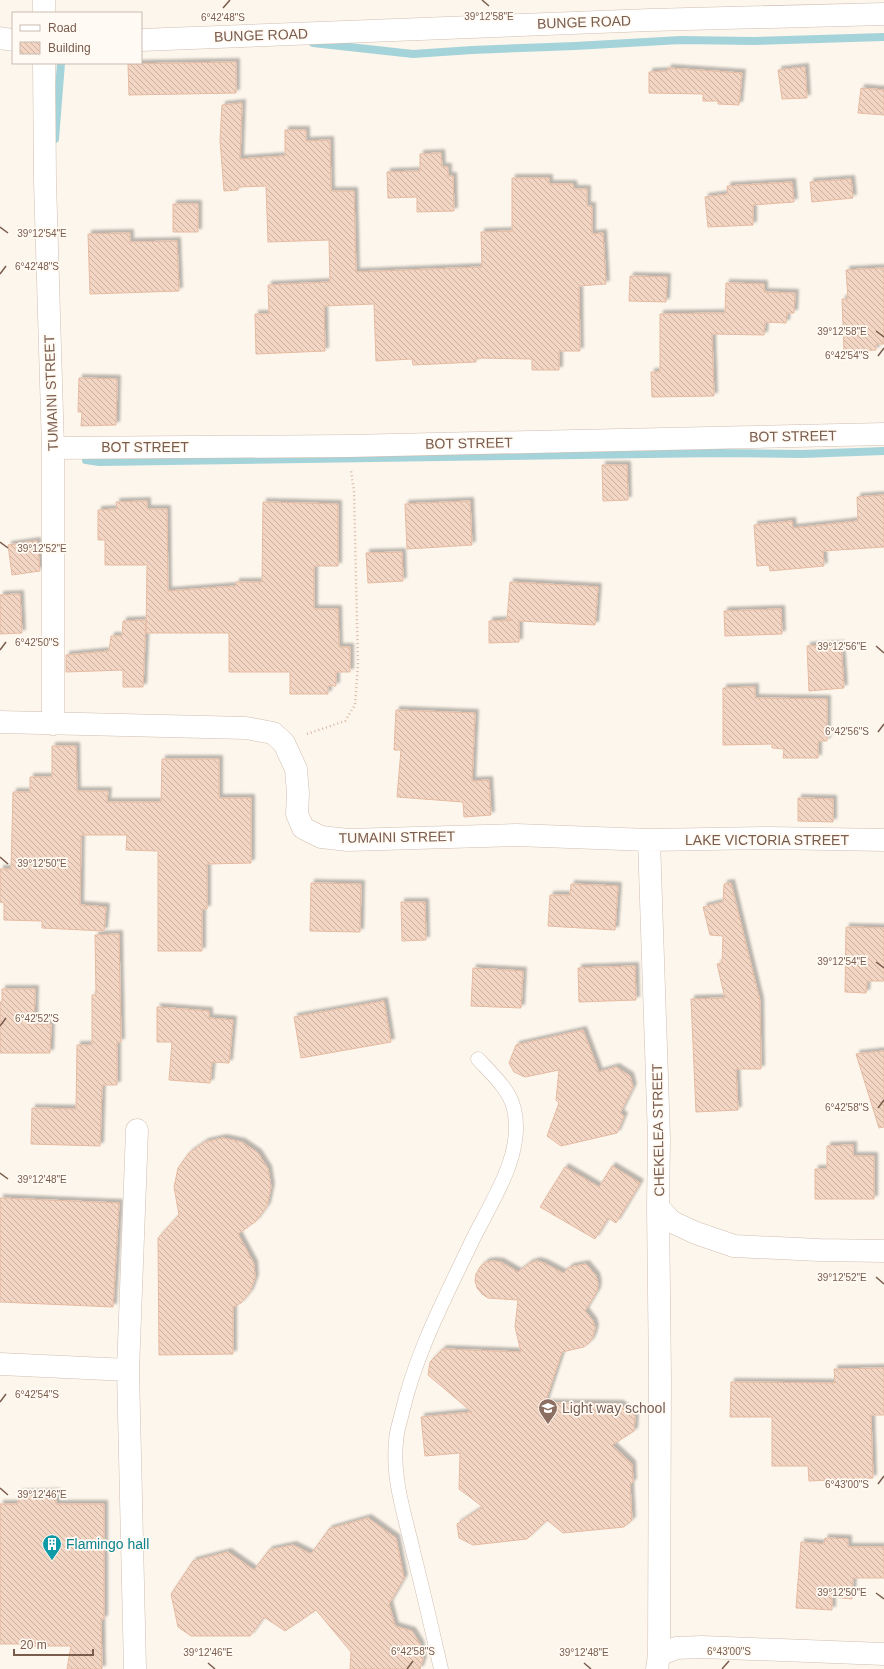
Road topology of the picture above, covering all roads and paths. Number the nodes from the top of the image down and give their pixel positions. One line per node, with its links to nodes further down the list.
1 (44, 0): 2 (street)
2 (44, 12)
3 (884, 14): 6 (street, BUNGE ROAD)
4 (0, 38): 5 (street)
5 (12, 40)
6 (142, 40)
7 (44, 64): 10 (street, TUMAINI STREET)
8 (884, 434): 9 (street, BOT STREET)
9 (348, 446): 10 (street, BOT STREET); 13 (path)
10 (53, 448): 12 (street, TUMAINI STREET)
11 (0, 722): 12 (street)
12 (53, 724): 13 (street)
13 (284, 743): 14 (street, TUMAINI STREET)
14 (649, 840): 15 (street, LAKE VICTORIA STREET); 18 (street, CHEKELEA STREET)
15 (884, 840)
16 (478, 1059): 25 (lane)
17 (137, 1130): 21 (street)
18 (658, 1207): 19 (street, CHEKELEA STREET); 23 (street)
19 (884, 1250)
20 (0, 1364): 21 (street)
21 (128, 1370): 24 (street)
22 (884, 1654): 23 (street)
23 (658, 1662)
24 (135, 1669)
25 (441, 1669)

